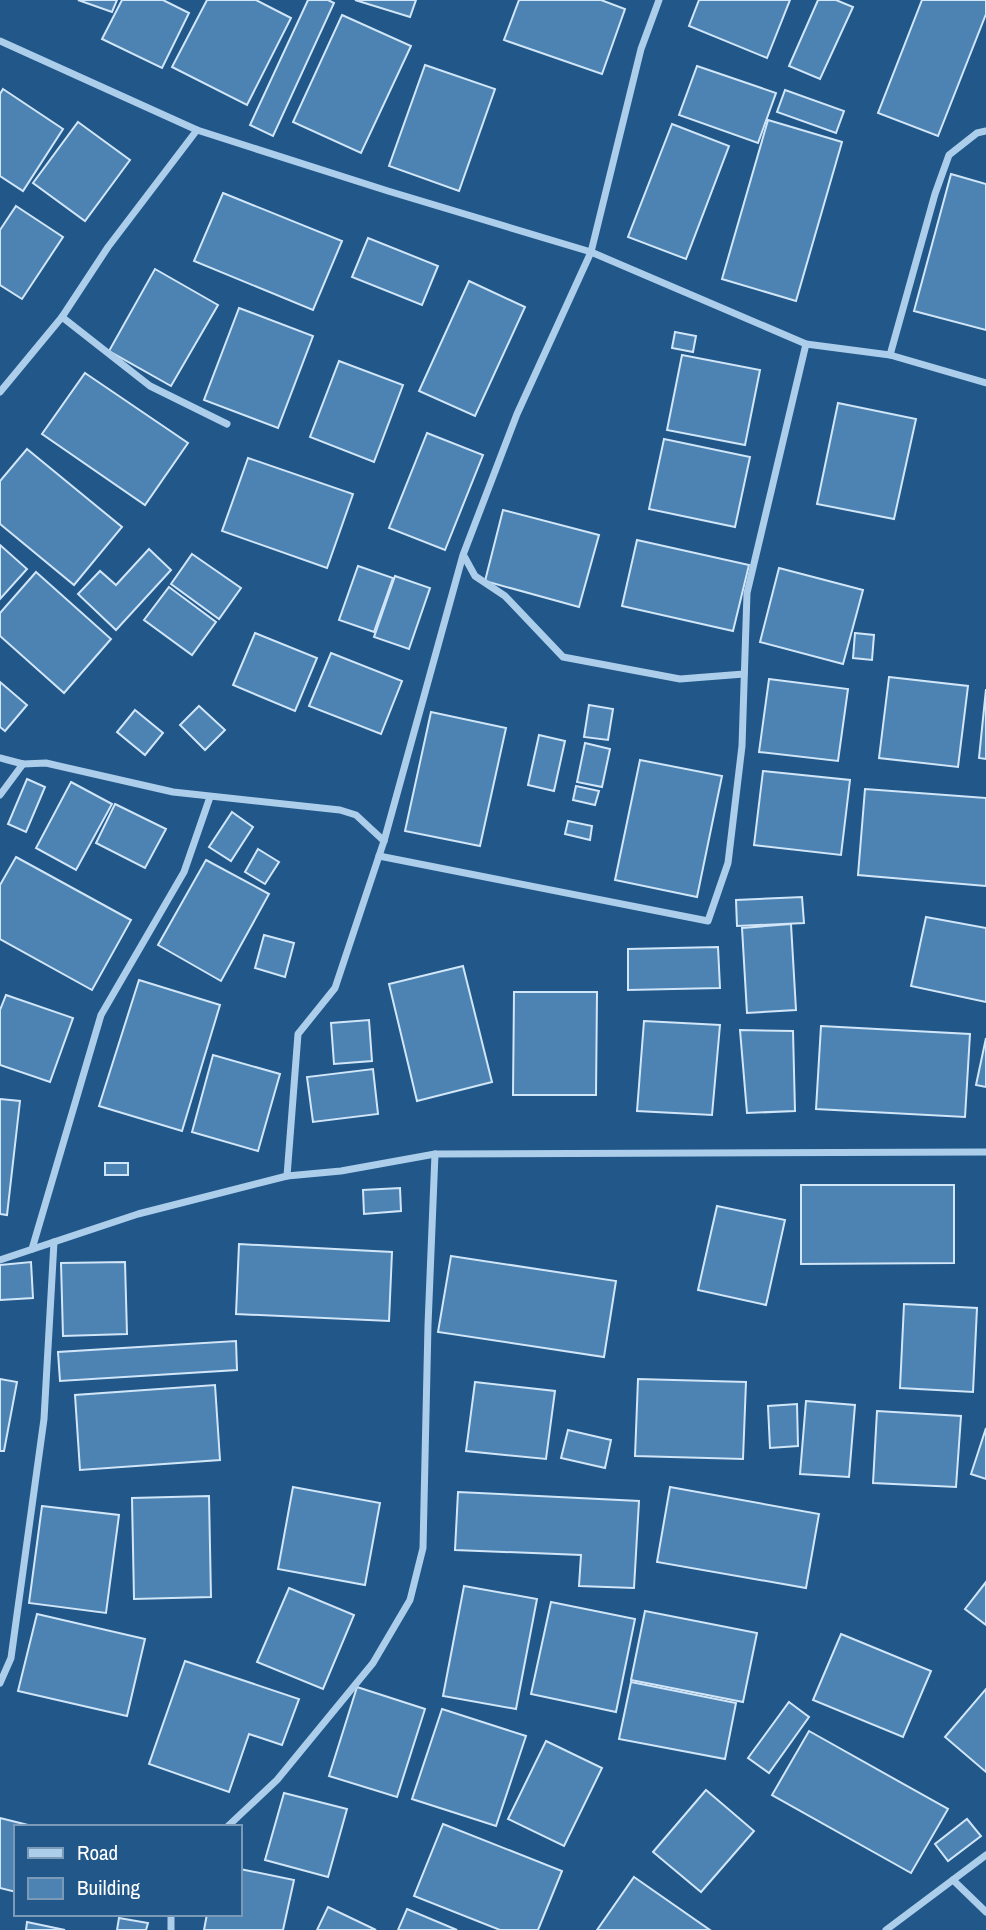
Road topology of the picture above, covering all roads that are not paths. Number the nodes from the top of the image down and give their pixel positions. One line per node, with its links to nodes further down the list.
1 (659, 0): 5 (street)
2 (0, 41): 3 (street)
3 (197, 130): 5 (street); 6 (street)
4 (986, 131): 8 (street)
5 (591, 252): 7 (street); 12 (street)
6 (62, 317): 10 (street); 11 (street)
7 (806, 344): 8 (street); 13 (street)
8 (890, 355): 9 (street)
9 (986, 383)
10 (0, 392)
11 (227, 424)
12 (463, 555): 13 (street); 18 (street)
13 (744, 674): 19 (street)
14 (0, 758): 15 (street)
15 (23, 764): 16 (street); 17 (street)
16 (0, 795)
17 (210, 797): 18 (street); 24 (street)
18 (384, 841): 19 (street)
19 (379, 856): 22 (street)
20 (986, 1152): 21 (street)
21 (435, 1154): 22 (street); 27 (street)
22 (287, 1176): 23 (street)
23 (54, 1242): 24 (street); 26 (street)
24 (32, 1250): 25 (street)
25 (0, 1260)
26 (0, 1683)
27 (229, 1825)
28 (986, 1855): 29 (street)
29 (953, 1880): 30 (street); 31 (street)
30 (986, 1912)
31 (886, 1930)

